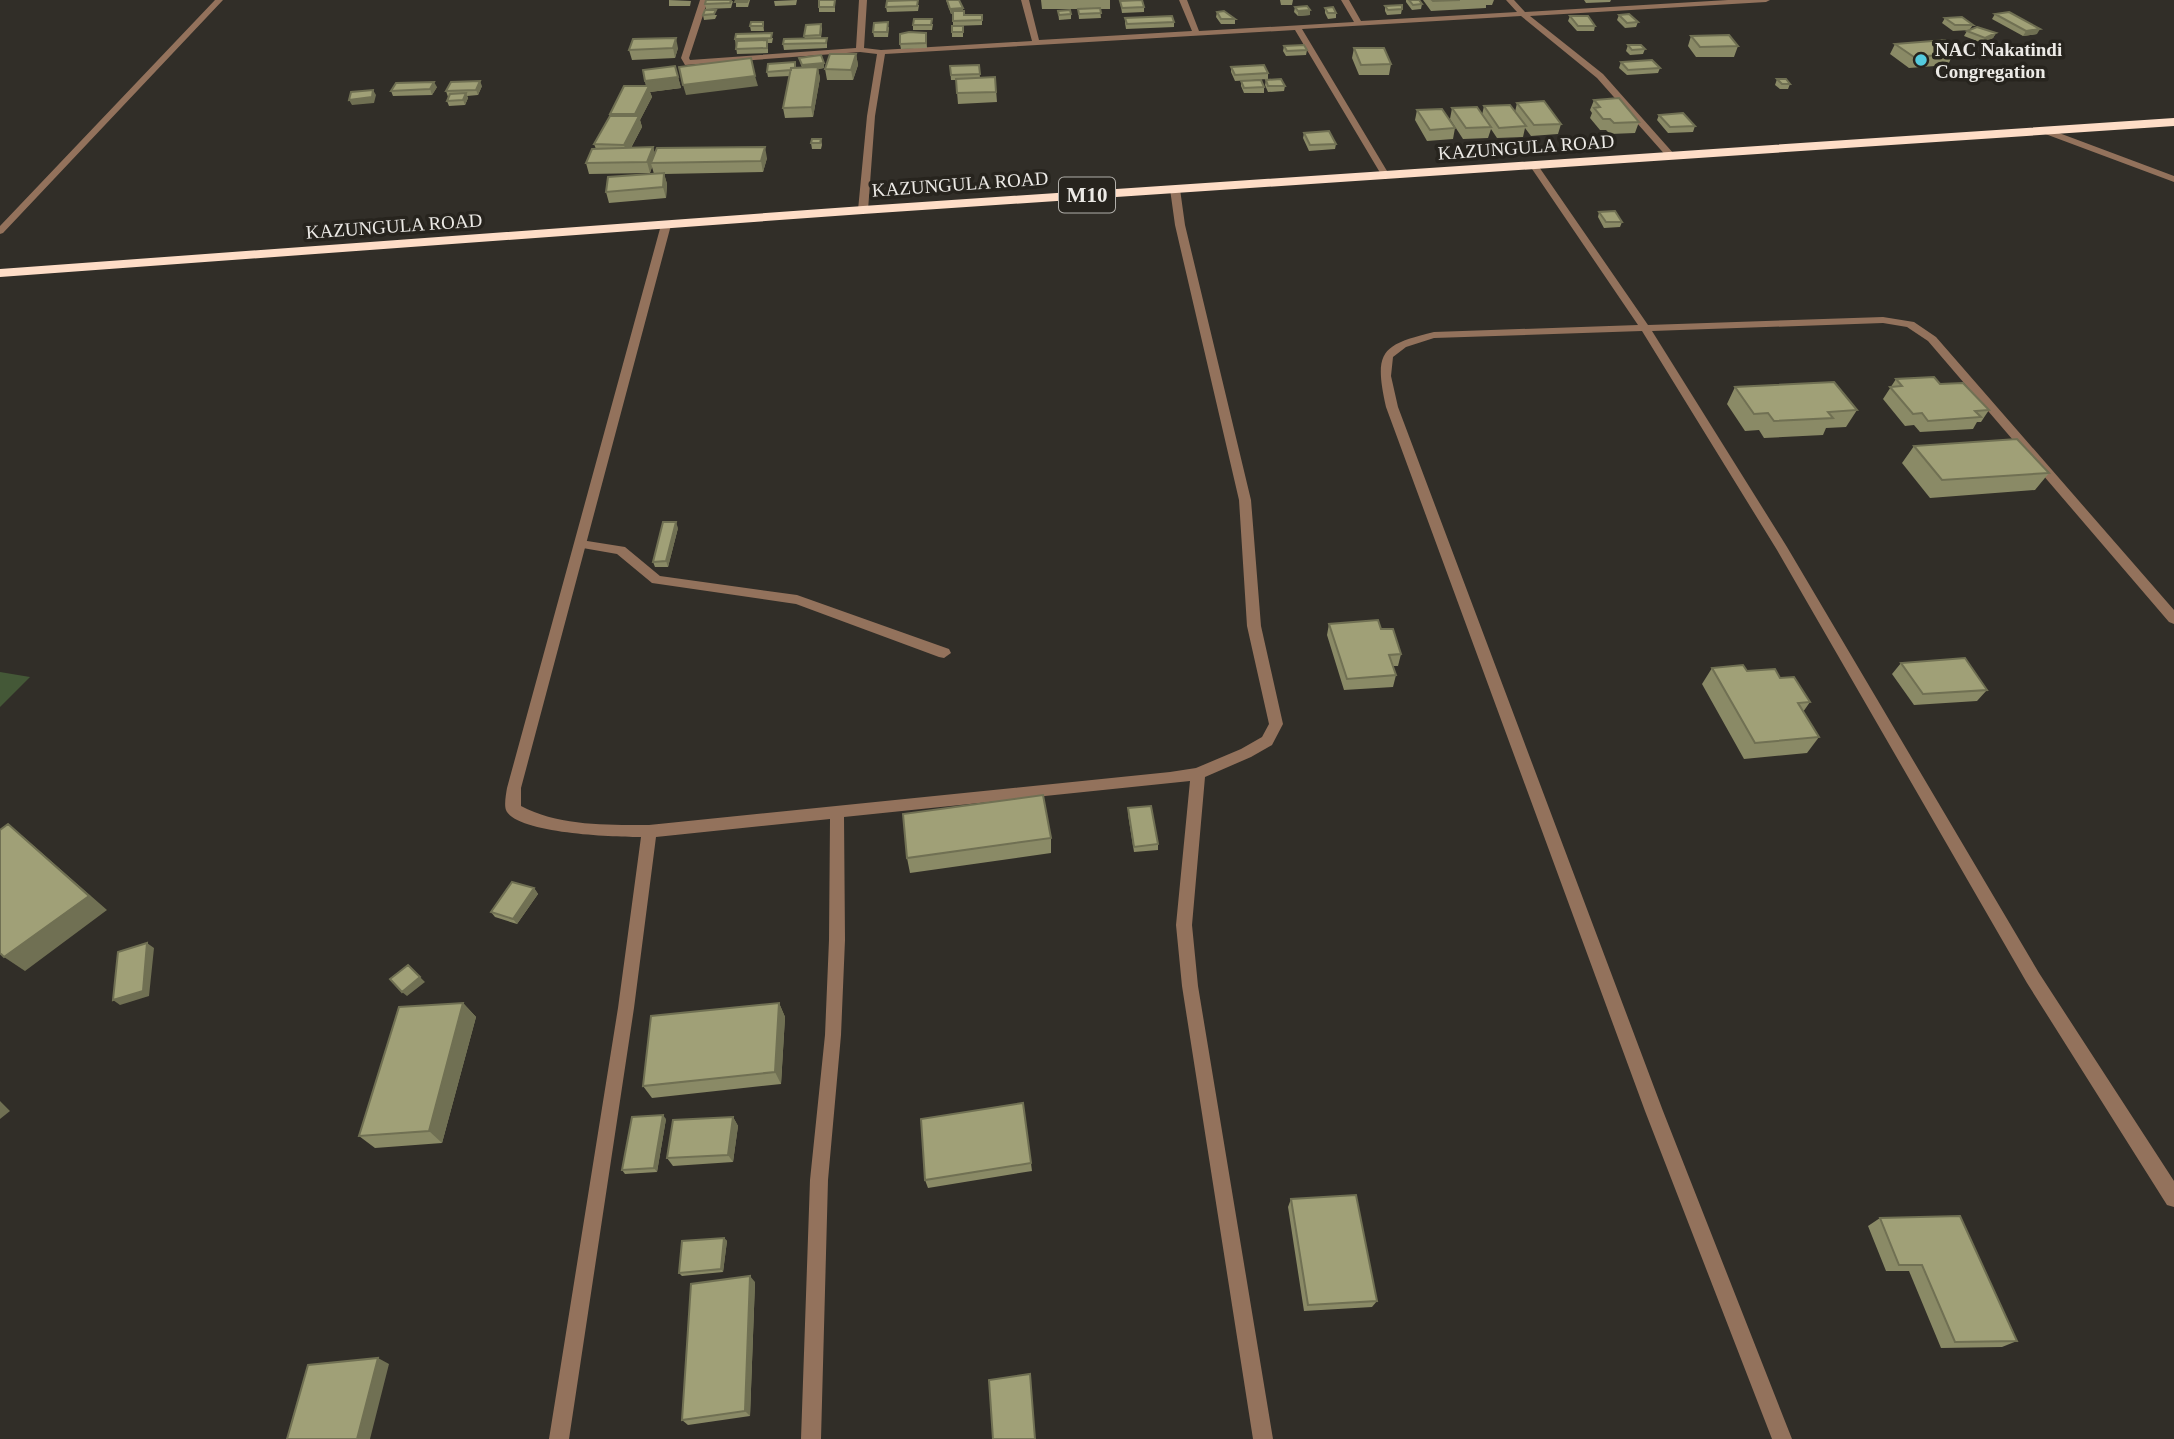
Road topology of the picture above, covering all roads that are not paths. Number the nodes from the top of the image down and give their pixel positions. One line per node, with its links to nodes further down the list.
1 (219, 0): 25 (street)
2 (704, 0): 14 (street)
3 (863, 0): 14 (street)
4 (1025, 0): 13 (street)
5 (1183, 0): 12 (street)
6 (1345, 0): 10 (street)
7 (1510, 0): 9 (street)
8 (1766, 0): 9 (street)
9 (1523, 14): 10 (street); 18 (street)
10 (1358, 23): 11 (street)
11 (1297, 27): 12 (street); 20 (street)
12 (1196, 33): 13 (street)
13 (1036, 41): 15 (street)
14 (860, 50): 15 (street)
15 (881, 52): 23 (street)
16 (2174, 122): 17 (highway, KAZUNGULA ROAD / M10)
17 (2043, 130): 18 (highway, KAZUNGULA ROAD / M10); 21 (street)
18 (1671, 156): 19 (highway, KAZUNGULA ROAD / M10)
19 (1534, 166): 20 (highway, KAZUNGULA ROAD / M10); 27 (street)
20 (1386, 176): 22 (highway, KAZUNGULA ROAD / M10)
21 (2174, 179)
22 (1175, 189): 23 (highway, KAZUNGULA ROAD / M10); 31 (street)
23 (863, 210): 24 (highway, KAZUNGULA ROAD / M10)
24 (666, 225): 26 (highway, KAZUNGULA ROAD / M10); 28 (street)
25 (0, 231)
26 (0, 274)
27 (1645, 330): 29 (street); 34 (street); 38 (street)
28 (580, 544): 30 (street); 33 (street)
29 (2174, 619)
30 (944, 653)
31 (1198, 774): 32 (street); 37 (street)
32 (837, 813): 33 (street); 36 (street)
33 (649, 831): 35 (street)
34 (2174, 1199)
35 (559, 1439)
36 (811, 1439)
37 (1263, 1439)
38 (1782, 1439)

